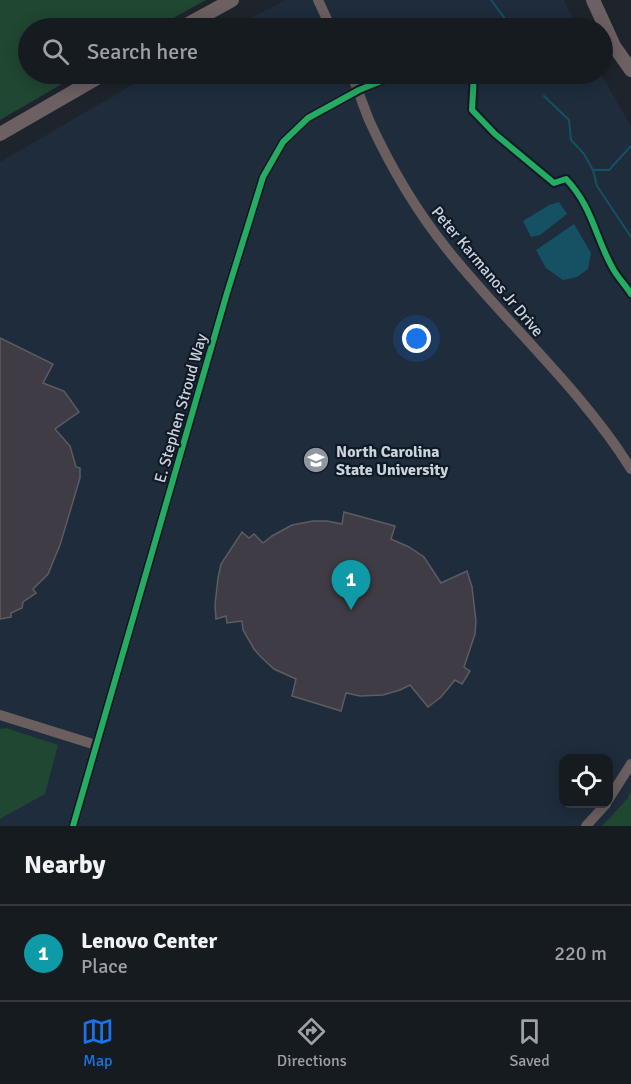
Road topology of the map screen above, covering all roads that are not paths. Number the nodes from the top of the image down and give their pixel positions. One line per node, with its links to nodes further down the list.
1 (232, 0): 4 (main road)
2 (318, 0): 5 (street)
3 (593, 0): 6 (main road)
4 (199, 18)
5 (326, 18)
6 (599, 18)
7 (613, 53): 8 (main road)
8 (631, 70)
9 (87, 84): 13 (main road)
10 (356, 84): 12 (street, Peter Karmanos Jr Drive)
11 (374, 84): 12 (street, E. Stephen Stroud Way)
12 (359, 90): 14 (street, Peter Karmanos Jr Drive); 16 (street, E. Stephen Stroud Way)
13 (0, 134)
14 (631, 469)
15 (0, 715): 16 (street)
16 (96, 745): 20 (street, E. Stephen Stroud Way)
17 (631, 764): 18 (street)
18 (613, 792)
19 (602, 808): 21 (street)
20 (73, 826)
21 (586, 826)

